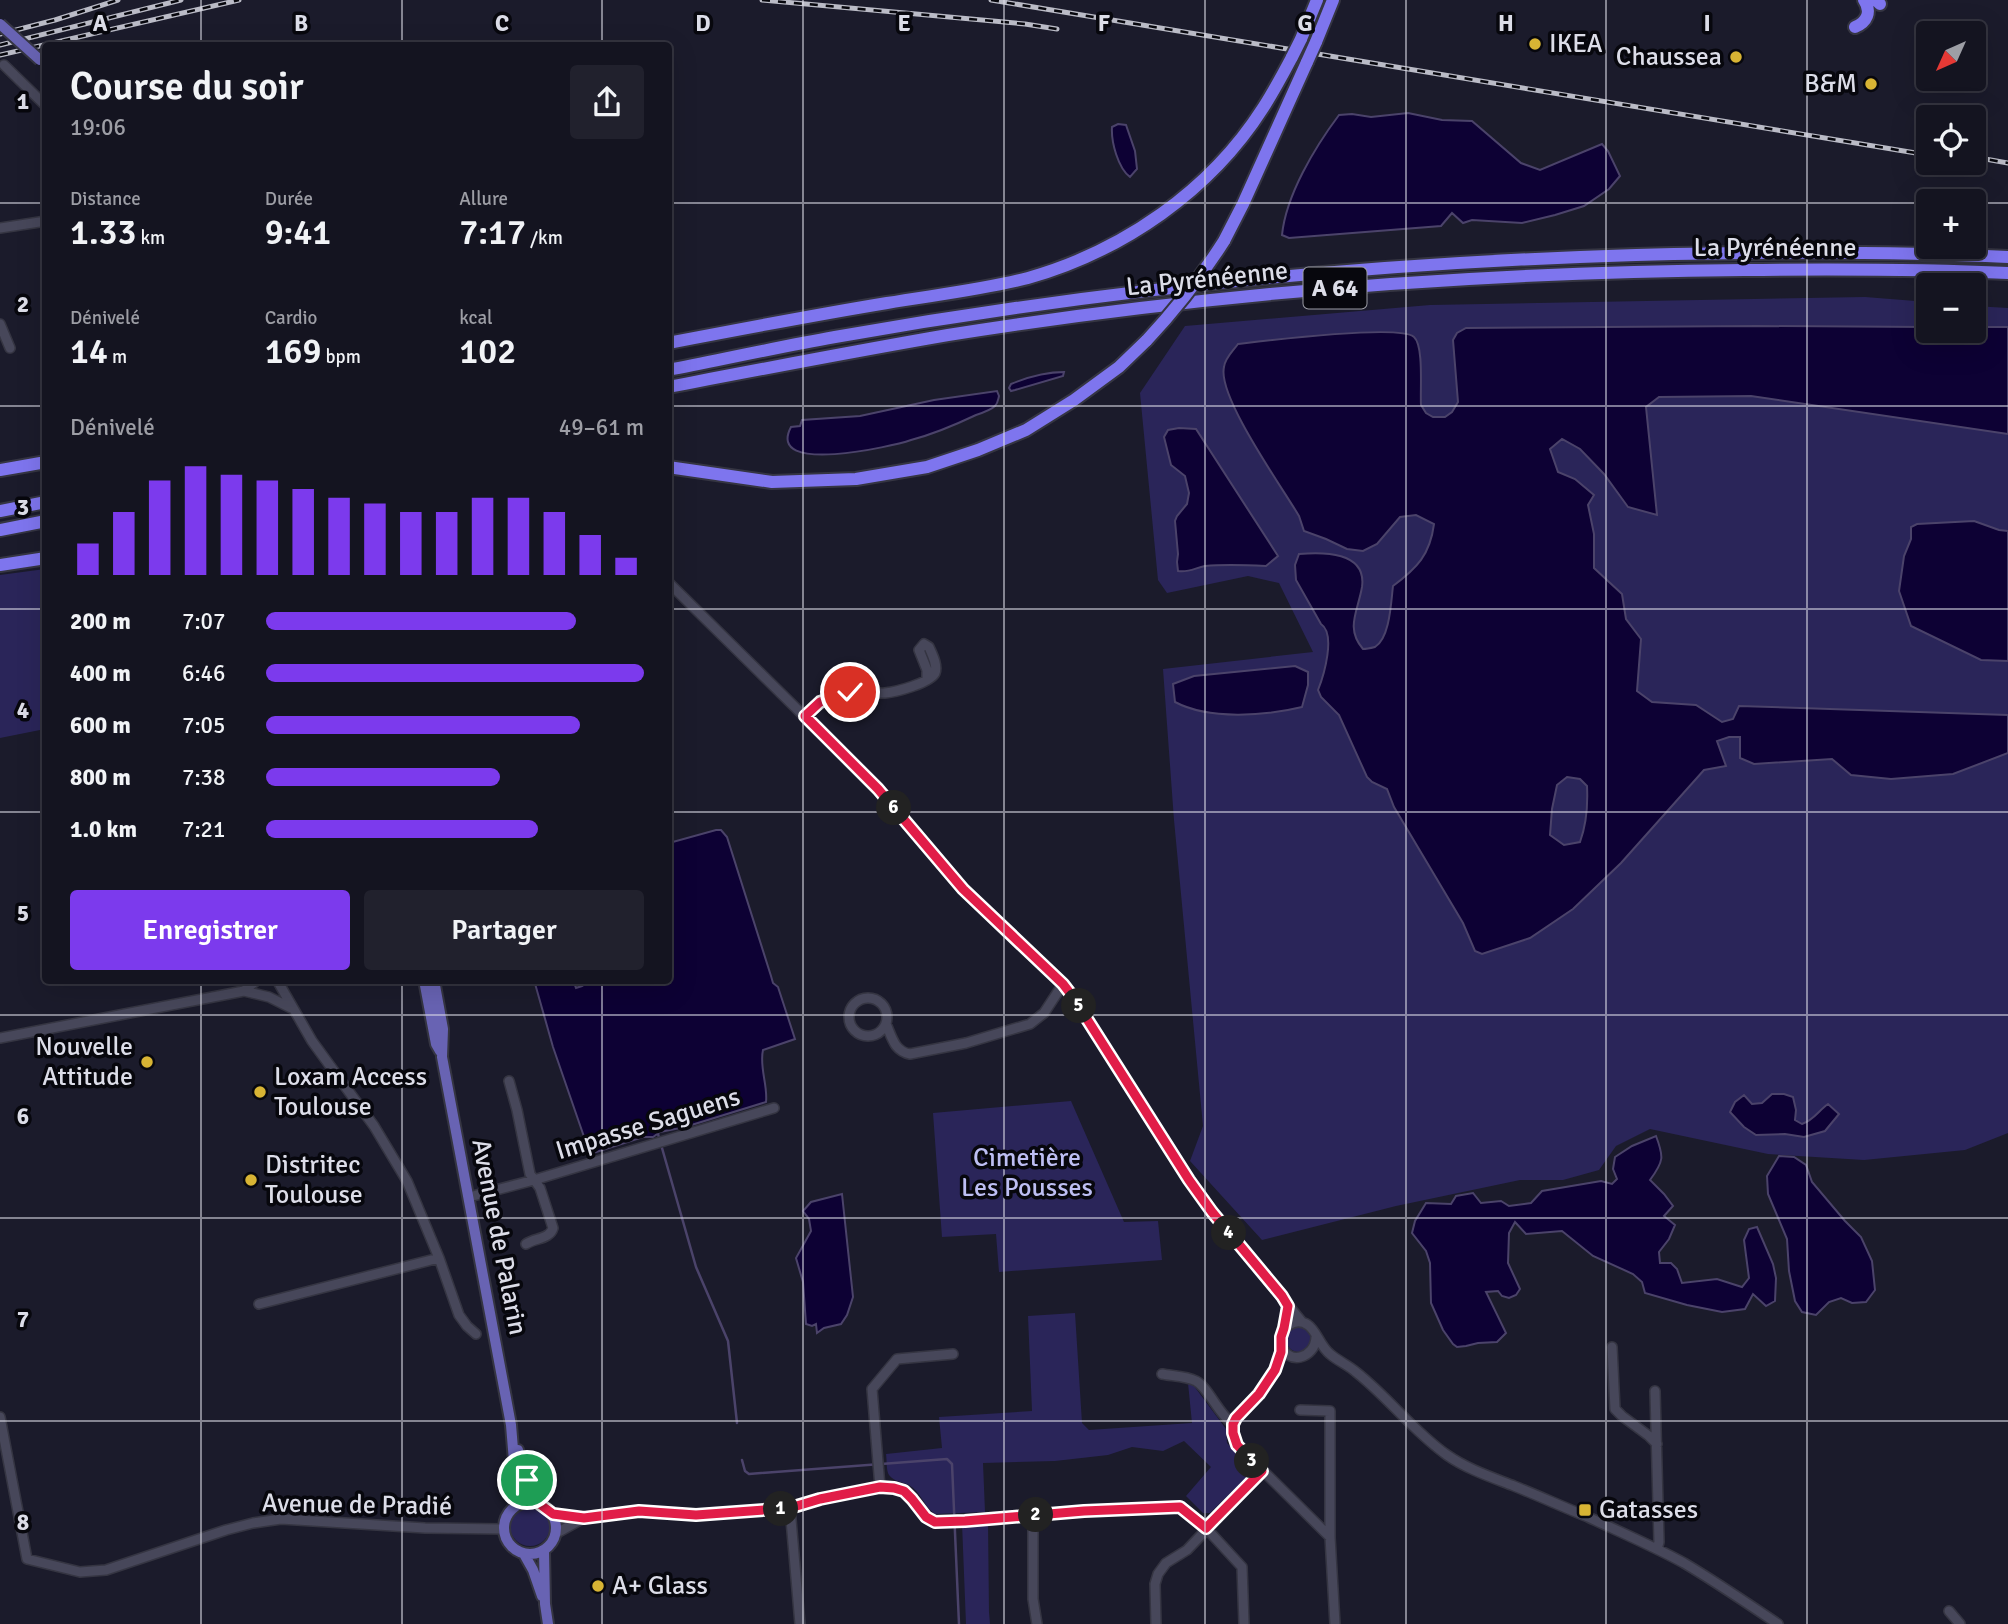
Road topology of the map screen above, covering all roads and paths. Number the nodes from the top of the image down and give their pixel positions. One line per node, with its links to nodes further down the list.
1 (1317, 0): 14 (highway, bridge)
2 (1333, 0): 19 (highway, bridge)
3 (1864, 0): 5 (highway)
4 (0, 24): 6 (main road, bridge)
5 (1855, 27)
6 (42, 61)
7 (4, 65): 8 (street)
8 (42, 102)
9 (42, 222): 10 (street)
10 (0, 229)
11 (2008, 257): 16 (highway, La Pyrénéenne / A 64)
12 (2008, 273): 17 (highway, La Pyrénéenne / A 64)
13 (0, 324): 15 (street)
14 (672, 342)
15 (10, 348)
16 (672, 369)
17 (672, 386)
18 (42, 463): 20 (highway)
19 (672, 468)
20 (0, 470)
21 (42, 503): 22 (highway)
22 (0, 511)
23 (42, 522): 24 (highway)
24 (0, 530)
25 (42, 559): 26 (highway)
26 (0, 565)
27 (672, 586): 29 (street)
28 (927, 680): 29 (street)
29 (805, 716): 34 (street)
30 (252, 984): 35 (street)
31 (279, 984): 36 (street)
32 (425, 984): 39 (main road, Avenue de Palarin)
33 (435, 984): 39 (main road, Avenue de Palarin)
34 (1063, 984): 37 (street); 47 (street)
35 (244, 991): 36 (street); 38 (street)
36 (292, 1009): 45 (street)
37 (886, 1024): 37 (street)
38 (0, 1038)
39 (442, 1057): 43 (main road, Avenue de Palarin)
40 (509, 1081): 42 (street, Impasse Saguens)
41 (774, 1108): 42 (street, Impasse Saguens)
42 (534, 1180): 43 (street, Impasse Saguens); 44 (street, Impasse Saguens)
43 (469, 1197): 64 (main road, Avenue de Palarin)
44 (526, 1244)
45 (439, 1258): 46 (street); 50 (street)
46 (259, 1304)
47 (1288, 1306): 48 (street); 49 (street)
48 (1303, 1322): 49 (street); 51 (street)
49 (1284, 1328): 52 (street)
50 (476, 1334)
51 (1316, 1337): 55 (street); 56 (street)
52 (1282, 1346): 57 (street); 58 (street)
53 (1612, 1347): 65 (street)
54 (953, 1354): 67 (street)
55 (1308, 1354): 56 (street); 57 (street)
56 (1331, 1356): 78 (street)
57 (1295, 1357): 58 (street)
58 (1275, 1370): 63 (street)
59 (1162, 1374): 63 (street)
60 (1656, 1391): 65 (street)
61 (1300, 1410): 77 (street)
62 (0, 1417): 75 (street, Avenue de Pradié)
63 (1233, 1424): 66 (street)
64 (511, 1425): 68 (main road, Avenue de Palarin); 69 (main road, Avenue de Palarin)
65 (1657, 1444): 78 (street)
66 (1262, 1471): 74 (street); 77 (street)
67 (880, 1487): 70 (street); 72 (street)
68 (515, 1505): 69 (main road); 75 (main road)
69 (541, 1505): 71 (main road)
70 (790, 1508): 73 (street); 84 (street)
71 (553, 1514): 73 (street); 76 (main road)
72 (1033, 1515): 74 (street); 85 (street)
73 (584, 1518): 76 (street)
74 (1206, 1528): 86 (street); 87 (street)
75 (503, 1529): 80 (main road)
76 (555, 1534): 79 (main road)
77 (1330, 1537): 88 (street)
78 (1657, 1549): 89 (street)
79 (544, 1550): 80 (main road); 81 (main road)
80 (524, 1554): 81 (main road)
81 (545, 1604): 83 (main road)
82 (1948, 1611): 90 (street)
83 (548, 1624)
84 (800, 1624)
85 (1037, 1624)
86 (1156, 1624)
87 (1244, 1624)
88 (1335, 1624)
89 (1778, 1624)
90 (1960, 1624)

